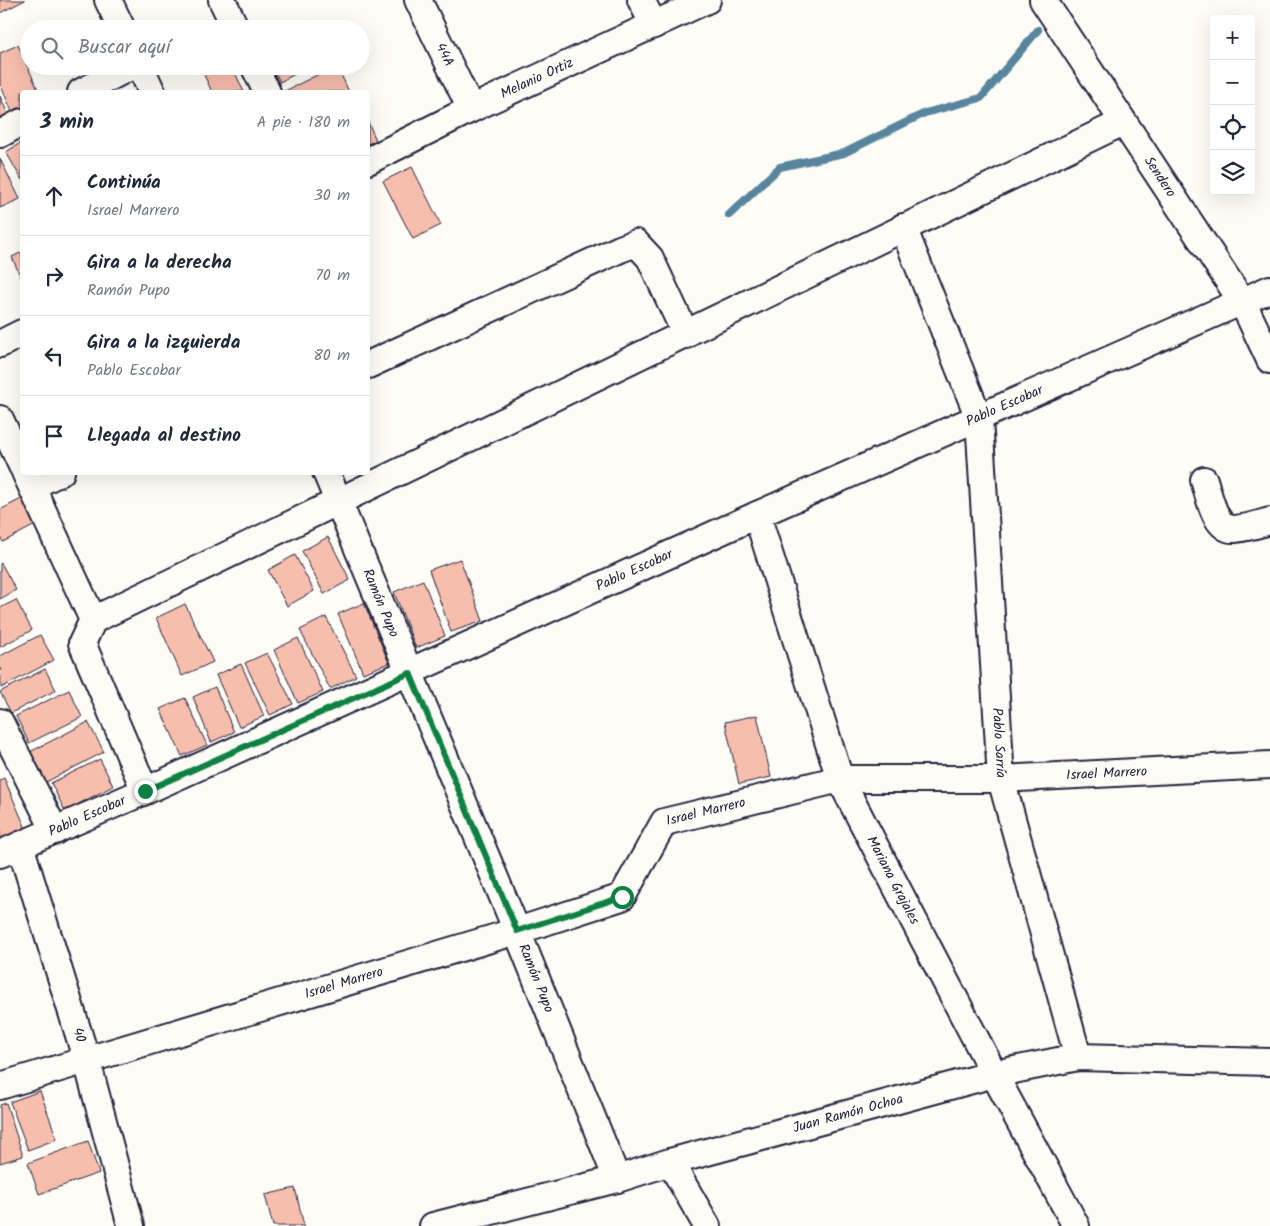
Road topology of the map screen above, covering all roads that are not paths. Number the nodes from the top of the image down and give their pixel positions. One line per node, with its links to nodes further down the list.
1 (108, 0): 6 (street)
2 (418, 0): 14 (street, 44A)
3 (641, 0): 7 (street)
4 (707, 0): 7 (street, Melanio Ortiz)
5 (1043, 0): 15 (street, Sendero)
6 (118, 20)
7 (654, 25): 14 (street, Melanio Ortiz)
8 (114, 75): 11 (street)
9 (144, 75): 12 (street)
10 (258, 75): 13 (street)
11 (85, 90)
12 (151, 90)
13 (266, 90)
14 (471, 109): 18 (street, Melanio Ortiz)
15 (1123, 122): 19 (street); 21 (street, Sendero)
16 (20, 123): 17 (street)
17 (0, 134)
18 (370, 160)
19 (903, 228): 23 (street); 27 (street, Pablo Sarría)
20 (1270, 290): 21 (street, Pablo Escobar)
21 (1243, 303): 25 (street, Sendero); 27 (street, Pablo Escobar)
22 (20, 334): 24 (street)
23 (686, 334): 26 (street); 33 (street)
24 (0, 344)
25 (1270, 360)
26 (370, 365)
27 (979, 418): 34 (street, Pablo Escobar); 41 (street, Pablo Sarría)
28 (0, 419): 29 (street)
29 (20, 460)
30 (27, 475): 36 (street)
31 (327, 475): 33 (street, Ramón Pupo)
32 (1204, 480): 35 (street)
33 (339, 502): 36 (street); 37 (street, Ramón Pupo)
34 (758, 515): 37 (street, Pablo Escobar); 40 (street, Mariana Grajales)
35 (1270, 521)
36 (93, 620): 42 (street)
37 (410, 673): 42 (street, Pablo Escobar); 45 (street, Ramón Pupo)
38 (0, 722): 43 (street)
39 (1270, 765): 41 (street, Israel Marrero)
40 (840, 779): 41 (street, Israel Marrero); 45 (street, Israel Marrero); 49 (street, Mariana Grajales)
41 (1001, 779): 46 (street, Pablo Sarría)
42 (145, 791): 43 (street, Pablo Escobar)
43 (55, 830): 44 (street, Pablo Escobar)
44 (10, 850): 47 (street, 40)
45 (517, 931): 47 (street, Israel Marrero); 52 (street, Ramón Pupo)
46 (1078, 1057): 48 (street, Juan Ramón Ochoa); 49 (street, Juan Ramón Ochoa)
47 (87, 1061): 50 (street, Israel Marrero); 53 (street, 40)
48 (1270, 1062)
49 (994, 1074): 51 (street, Juan Ramón Ochoa); 56 (street, Mariana Grajales)
50 (0, 1086)
51 (670, 1162): 52 (street, Juan Ramón Ochoa); 55 (street)
52 (617, 1179): 54 (street, Juan Ramón Ochoa)
53 (131, 1226)
54 (433, 1226)
55 (707, 1226)
56 (1076, 1226)

